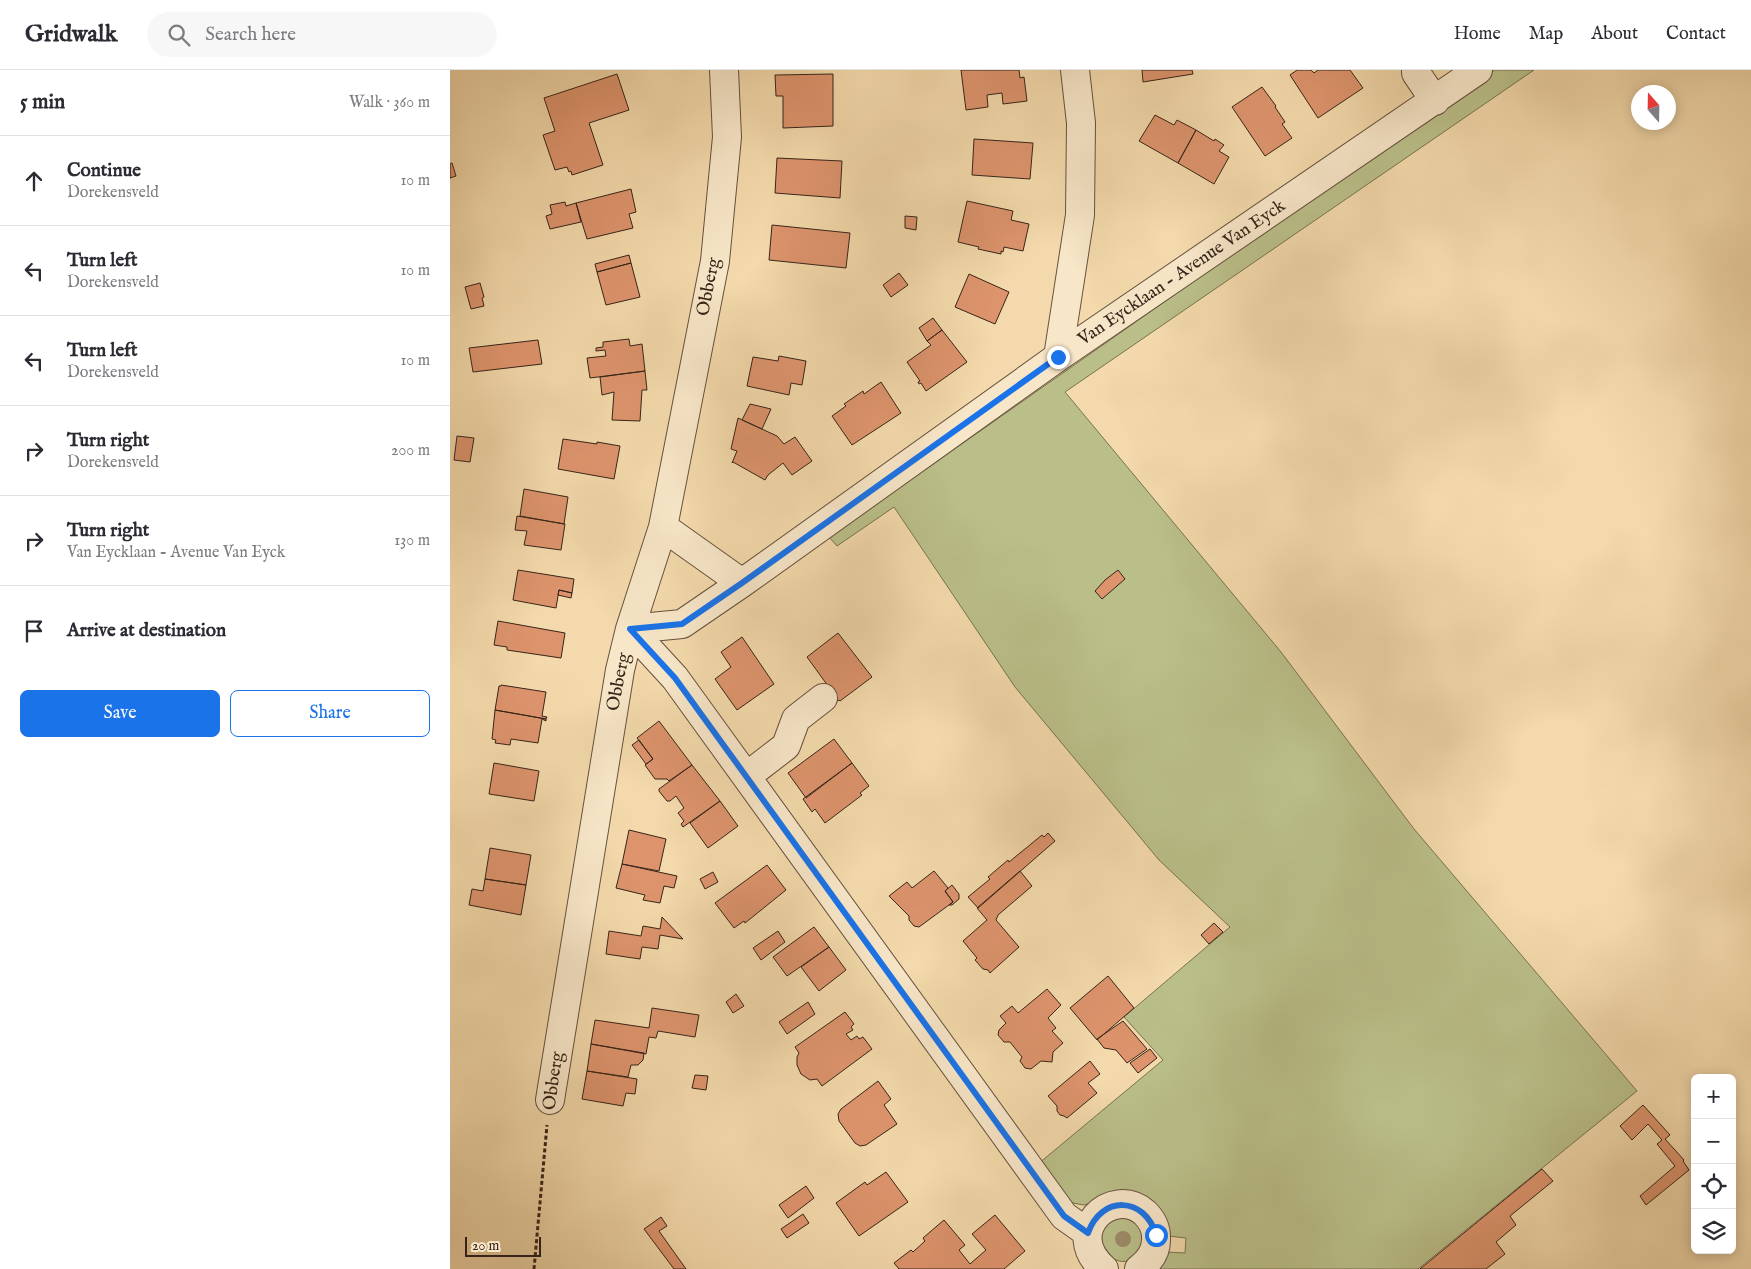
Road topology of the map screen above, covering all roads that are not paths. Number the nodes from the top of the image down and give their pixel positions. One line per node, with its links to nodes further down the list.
1 (724, 70): 7 (street, Obberg)
2 (1075, 70): 6 (street)
3 (1416, 70): 5 (street)
4 (1478, 70): 5 (street, Van Eycklaan - Avenue Van Eyck)
5 (1434, 101): 6 (street, Van Eycklaan - Avenue Van Eyck)
6 (1058, 357): 8 (street, Van Eycklaan - Avenue Van Eyck)
7 (663, 527): 8 (street); 9 (street, Obberg)
8 (742, 583): 9 (street, Van Eycklaan - Avenue Van Eyck)
9 (630, 629): 11 (street); 12 (street, Obberg)
10 (823, 698): 11 (street)
11 (747, 776): 13 (street)
12 (550, 1100)
13 (1088, 1233): 14 (street); 15 (street)
14 (1104, 1269)
15 (1140, 1269)

